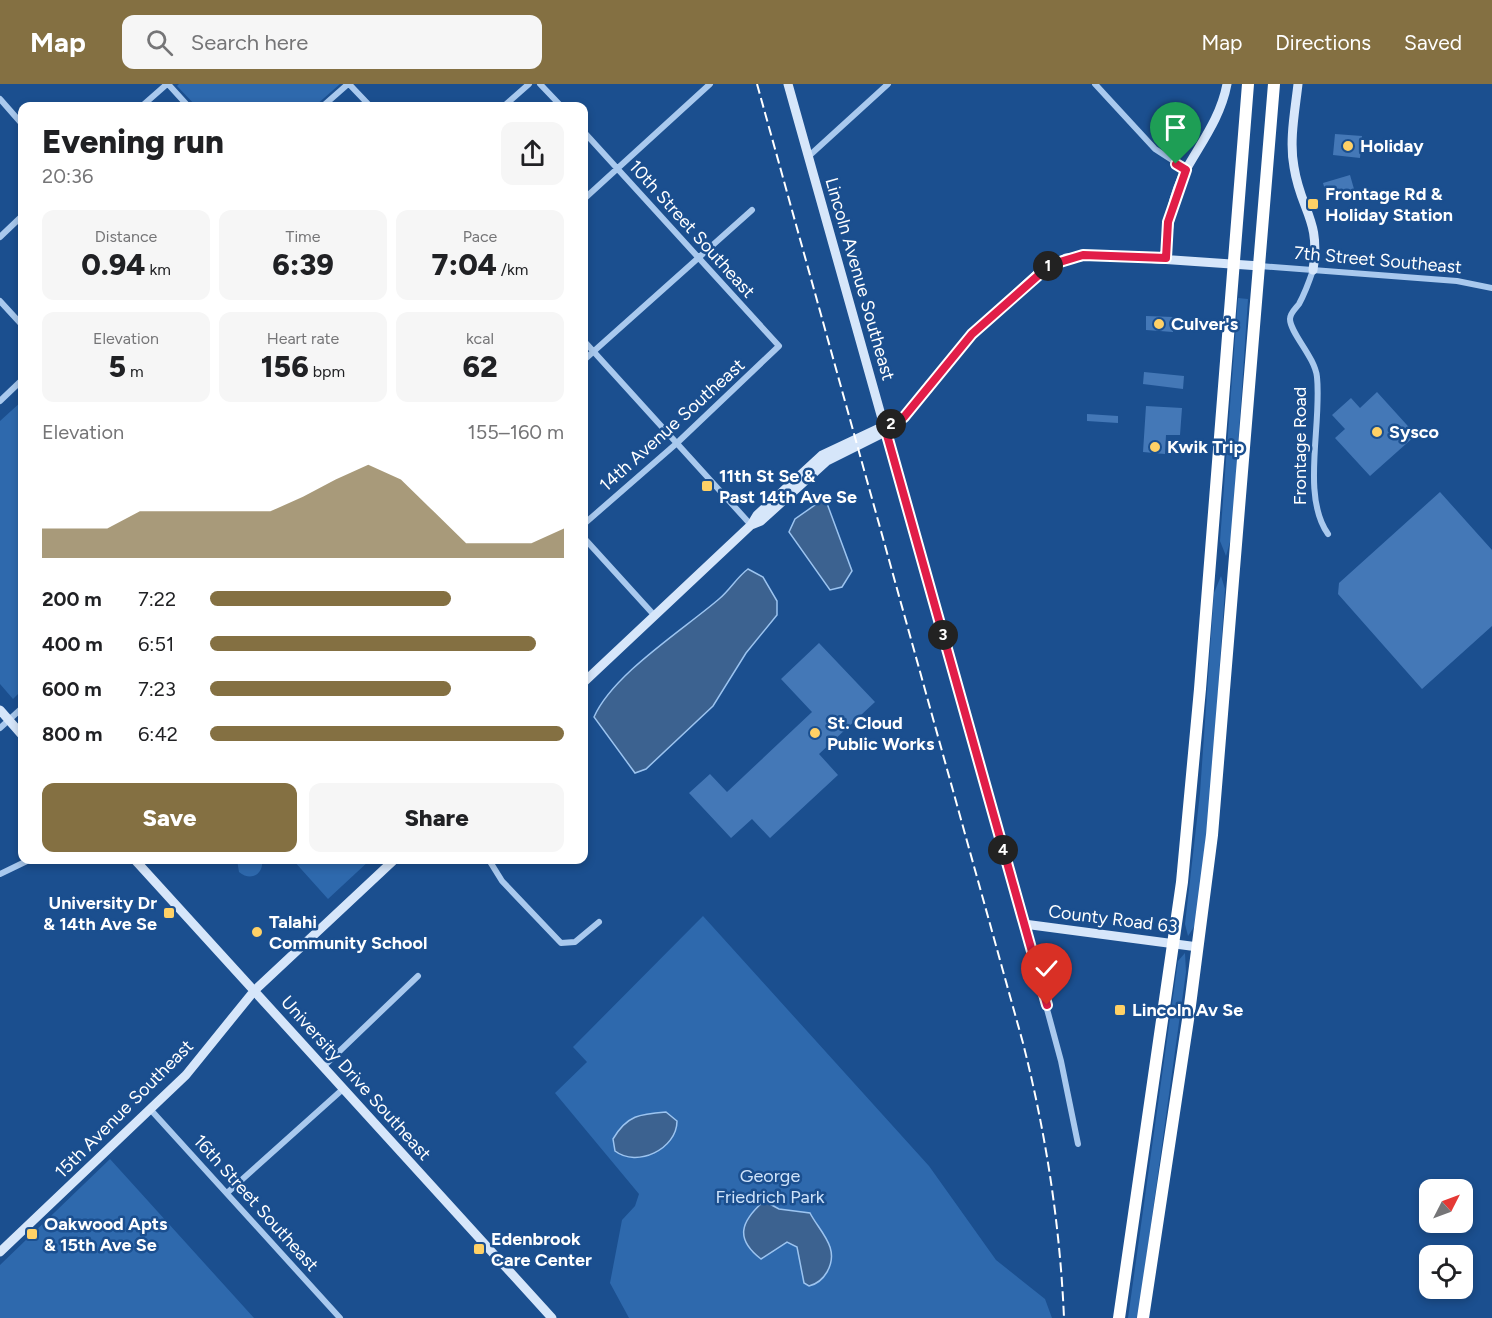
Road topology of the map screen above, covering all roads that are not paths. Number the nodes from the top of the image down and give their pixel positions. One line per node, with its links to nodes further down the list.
1 (167, 84): 14 (street); 15 (street)
2 (348, 84): 16 (street); 17 (street)
3 (529, 84): 18 (street)
4 (540, 84): 19 (street)
5 (710, 84): 23 (street)
6 (788, 84): 22 (street, Lincoln Avenue Southeast)
7 (888, 84): 22 (street)
8 (1095, 84): 24 (street)
9 (1227, 84): 24 (street)
10 (1248, 84): 31 (highway)
11 (1274, 84): 32 (highway)
12 (1298, 84): 33 (street, Frontage Road)
13 (0, 99): 20 (street)
14 (147, 102)
15 (184, 102)
16 (328, 102)
17 (366, 102)
18 (509, 102)
19 (557, 102)
20 (18, 119)
21 (588, 136): 23 (street, 10th Street Southeast)
22 (808, 156): 43 (street, Lincoln Avenue Southeast)
23 (618, 169): 25 (street); 29 (street, 10th Street Southeast)
24 (1186, 170): 30 (street)
25 (588, 195)
26 (752, 210): 29 (street)
27 (18, 220): 28 (street)
28 (0, 237)
29 (699, 258): 38 (street, 10th Street Southeast); 39 (street)
30 (1166, 258): 31 (street); 43 (street)
31 (1233, 264): 32 (street); 63 (highway)
32 (1260, 266): 33 (street, 7th Street Southeast); 64 (highway)
33 (1312, 270): 34 (street, 7th Street Southeast); 47 (street, Frontage Road)
34 (1492, 288)
35 (0, 301): 36 (street)
36 (18, 321)
37 (588, 346): 39 (street)
38 (779, 346): 44 (street, 14th Avenue Southeast)
39 (593, 352): 40 (street); 44 (street)
40 (588, 356)
41 (18, 384): 42 (street)
42 (0, 401)
43 (885, 428): 46 (street); 62 (street, Lincoln Avenue Southeast)
44 (676, 443): 45 (street, 14th Avenue Southeast); 46 (street)
45 (588, 520)
46 (751, 525): 49 (street)
47 (1328, 534)
48 (588, 542): 49 (street)
49 (654, 615): 50 (street)
50 (588, 678)
51 (0, 710): 53 (street)
52 (18, 712): 53 (street)
53 (9, 720): 54 (street); 55 (street)
54 (0, 728)
55 (18, 730)
56 (21, 864): 60 (street)
57 (139, 864): 66 (street, University Drive Southeast)
58 (390, 864): 66 (street, 15th Avenue Southeast)
59 (491, 864): 61 (street)
60 (0, 874)
61 (599, 922)
62 (1024, 924): 63 (street, County Road 63); 70 (street, Lincoln Avenue Southeast)
63 (1174, 943): 64 (street, County Road 63); 75 (highway)
64 (1198, 947): 76 (highway)
65 (418, 976): 67 (street)
66 (254, 991): 67 (street, University Drive Southeast); 69 (street, 15th Avenue Southeast)
67 (323, 1067): 68 (street, University Drive Southeast)
68 (343, 1089): 71 (street); 74 (street, University Drive Southeast)
69 (150, 1109): 71 (street, 16th Street Southeast); 72 (street, 15th Avenue Southeast)
70 (1078, 1144)
71 (227, 1193): 73 (street, 16th Street Southeast)
72 (0, 1252)
73 (340, 1318)
74 (552, 1318)
75 (1119, 1318)
76 (1143, 1318)

